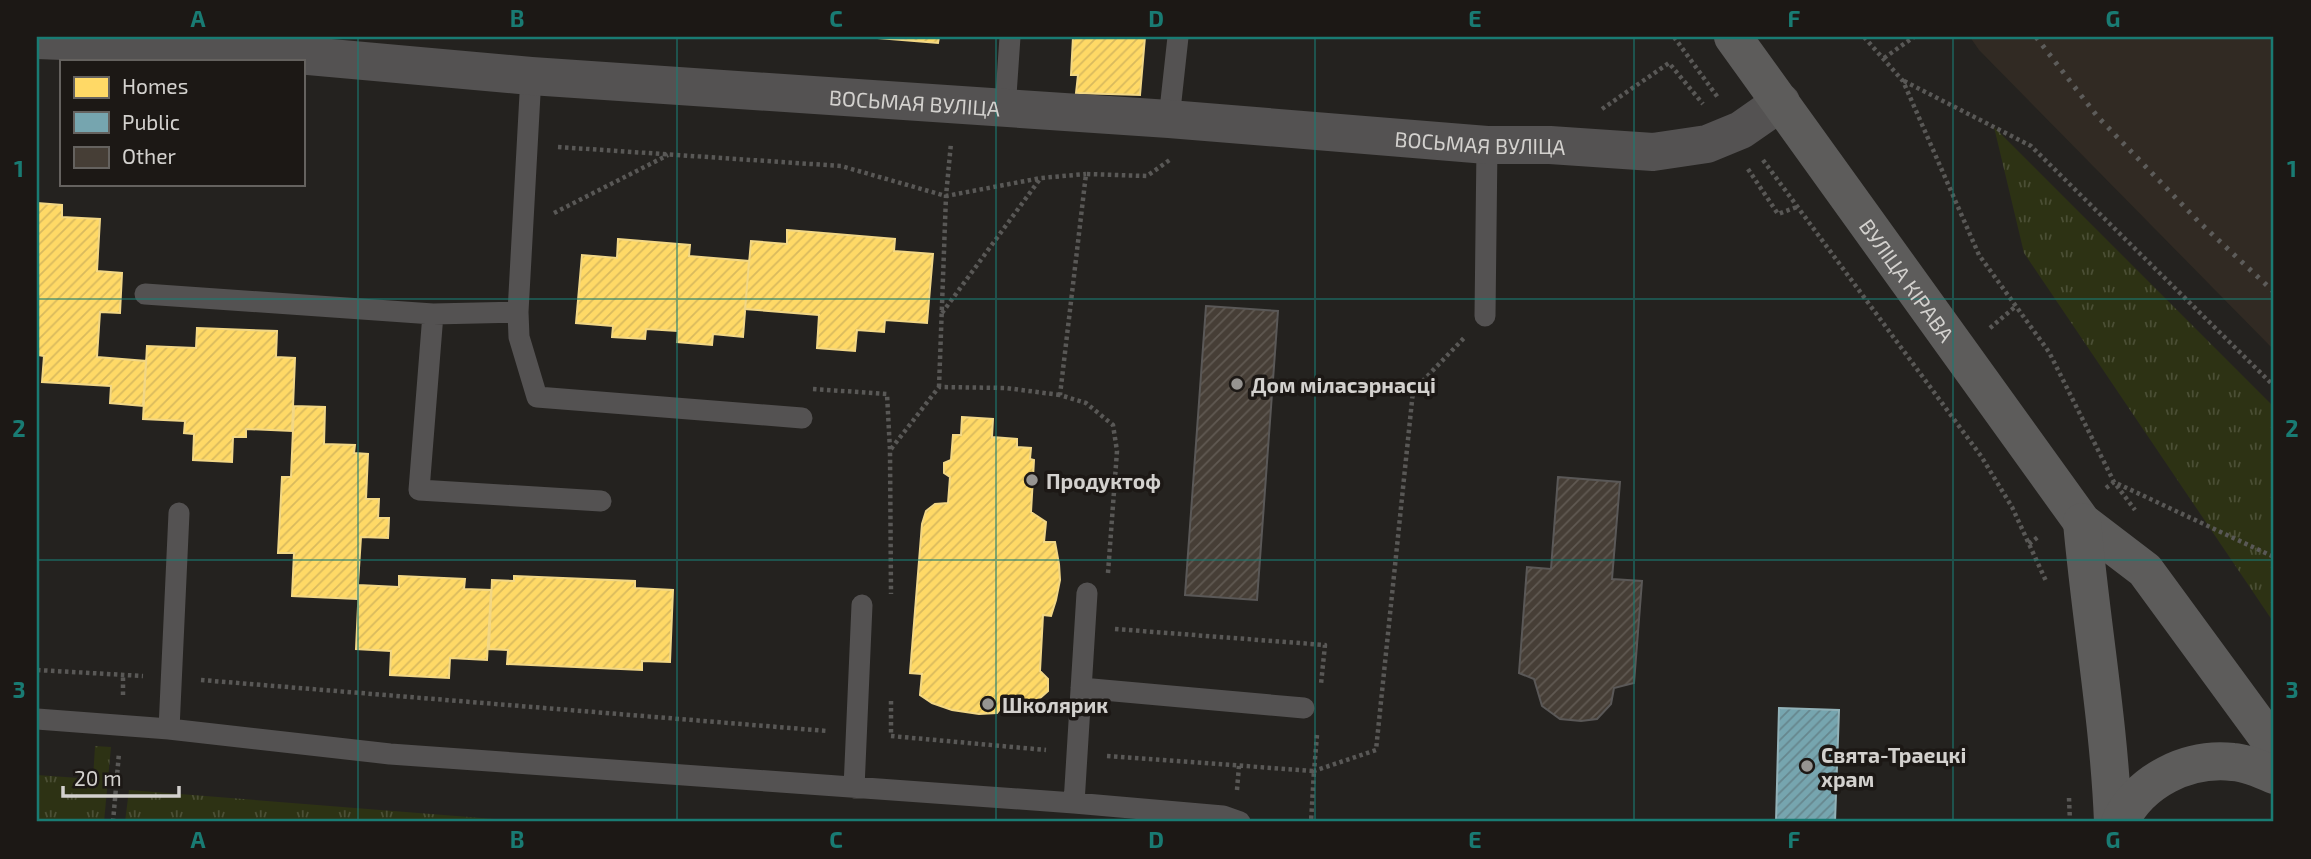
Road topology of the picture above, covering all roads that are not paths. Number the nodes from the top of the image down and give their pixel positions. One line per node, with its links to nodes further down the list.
1 (1010, 37): 7 (lane)
2 (1178, 37): 8 (lane)
3 (1733, 37): 6 (main road, ВУЛІЦА КІРАВА)
4 (37, 40): 5 (street, ВОСЬМАЯ ВУЛІЦА)
5 (531, 76): 7 (street, ВОСЬМАЯ ВУЛІЦА); 11 (lane)
6 (1781, 102): 9 (street, ВОСЬМАЯ ВУЛІЦА); 17 (main road, ВУЛІЦА КІРАВА)
7 (1005, 110): 8 (street, ВОСЬМАЯ ВУЛІЦА)
8 (1169, 119): 9 (street, ВОСЬМАЯ ВУЛІЦА)
9 (1487, 145): 13 (lane)
10 (145, 294): 12 (lane)
11 (518, 312): 12 (lane); 14 (lane)
12 (433, 314): 15 (lane)
13 (1485, 316)
14 (802, 418)
15 (601, 501)
16 (179, 513): 23 (lane)
17 (2082, 522): 24 (main road, ВУЛІЦА КІРАВА); 29 (main road, ВУЛІЦА КІРАВА)
18 (1087, 593): 20 (lane)
19 (862, 605): 26 (lane)
20 (1081, 688): 21 (lane); 27 (lane)
21 (1304, 708)
22 (37, 719): 23 (lane)
23 (169, 729): 26 (lane)
24 (2274, 750)
25 (2274, 775): 30 (main road)
26 (854, 788): 27 (lane)
27 (1074, 803): 28 (lane)
28 (1240, 822)
29 (2113, 822)
30 (2120, 822)

